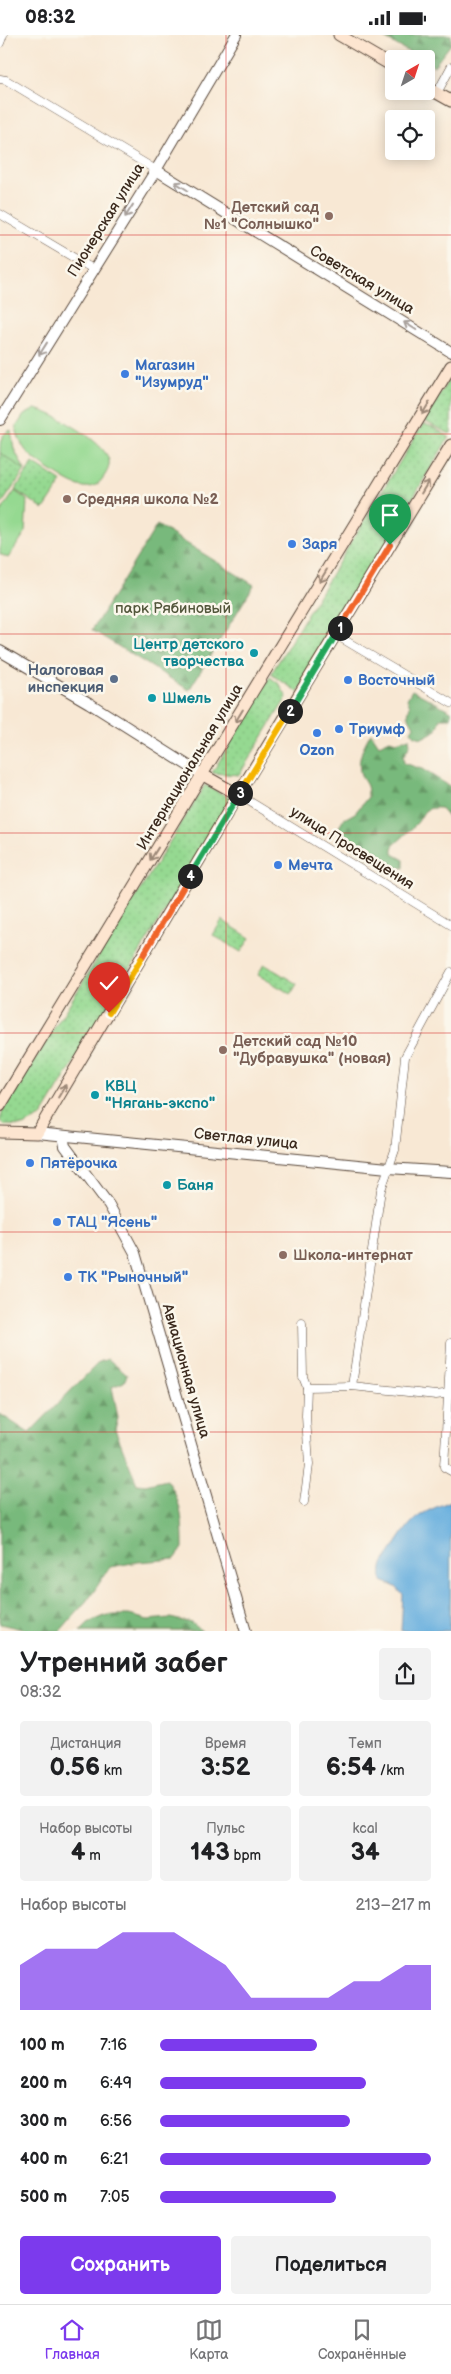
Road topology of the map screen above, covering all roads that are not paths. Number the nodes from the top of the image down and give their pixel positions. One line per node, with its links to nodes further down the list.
1 (3, 35): 4 (street)
2 (236, 35): 11 (street, Пионерская улица)
3 (339, 35): 5 (main road)
4 (0, 43)
5 (385, 62)
6 (451, 67): 8 (street)
7 (0, 79): 11 (street)
8 (435, 85)
9 (435, 92): 10 (main road)
10 (451, 101)
11 (156, 170): 13 (street, Пионерская улица, one-way to 13); 14 (street, Советская улица, one-way to 11)
12 (0, 214): 13 (street)
13 (93, 269): 16 (street, Пионерская улица, one-way to 16)
14 (451, 351)
15 (451, 366): 21 (main road, Интернациональная улица, one-way to 21)
16 (0, 420)
17 (451, 445): 18 (main road, one-way to 17)
18 (336, 635): 20 (street); 22 (main road)
19 (0, 651): 21 (street)
20 (451, 703)
21 (203, 775): 22 (main road); 25 (main road, Интернациональная улица, one-way to 25)
22 (238, 795): 23 (street, улица Просвещения); 27 (main road, one-way to 22)
23 (451, 925)
24 (451, 972): 29 (street)
25 (0, 1106)
26 (0, 1132): 27 (main road)
27 (37, 1133): 28 (street, Светлая улица)
28 (63, 1136): 29 (street, Светлая улица); 38 (street, Авиационная улица)
29 (388, 1168): 30 (street, Светлая улица); 33 (street)
30 (451, 1172)
31 (302, 1323): 34 (street)
32 (451, 1343): 35 (street)
33 (352, 1386): 34 (street); 35 (street)
34 (307, 1387): 37 (street)
35 (449, 1394): 36 (street)
36 (448, 1469)
37 (304, 1503)
38 (246, 1631)

